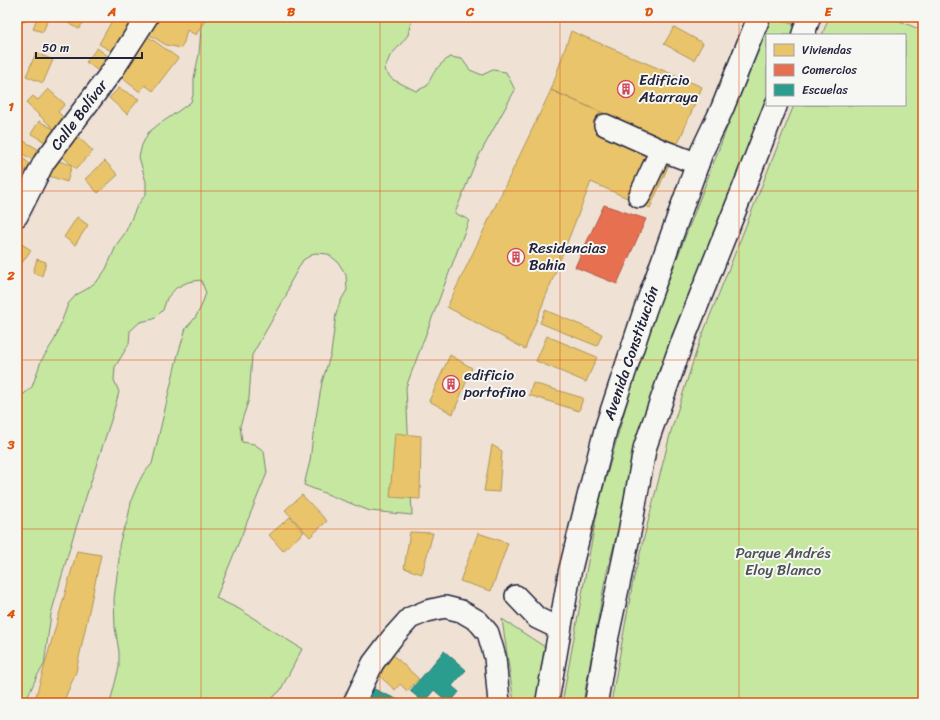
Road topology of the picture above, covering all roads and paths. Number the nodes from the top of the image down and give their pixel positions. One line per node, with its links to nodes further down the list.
1 (147, 17): 10 (street, Calle Bolívar)
2 (759, 17): 8 (main road, Avenida Constitución)
3 (810, 17): 4 (main road)
4 (803, 34)
5 (776, 106): 16 (main road)
6 (605, 125): 7 (street)
7 (661, 150): 8 (street); 9 (street)
8 (698, 164): 12 (main road, Avenida Constitución)
9 (639, 197)
10 (17, 216)
11 (516, 596): 12 (street)
12 (560, 629): 15 (main road, Avenida Constitución)
13 (354, 703): 14 (street)
14 (499, 703)
15 (547, 703)
16 (596, 703)

